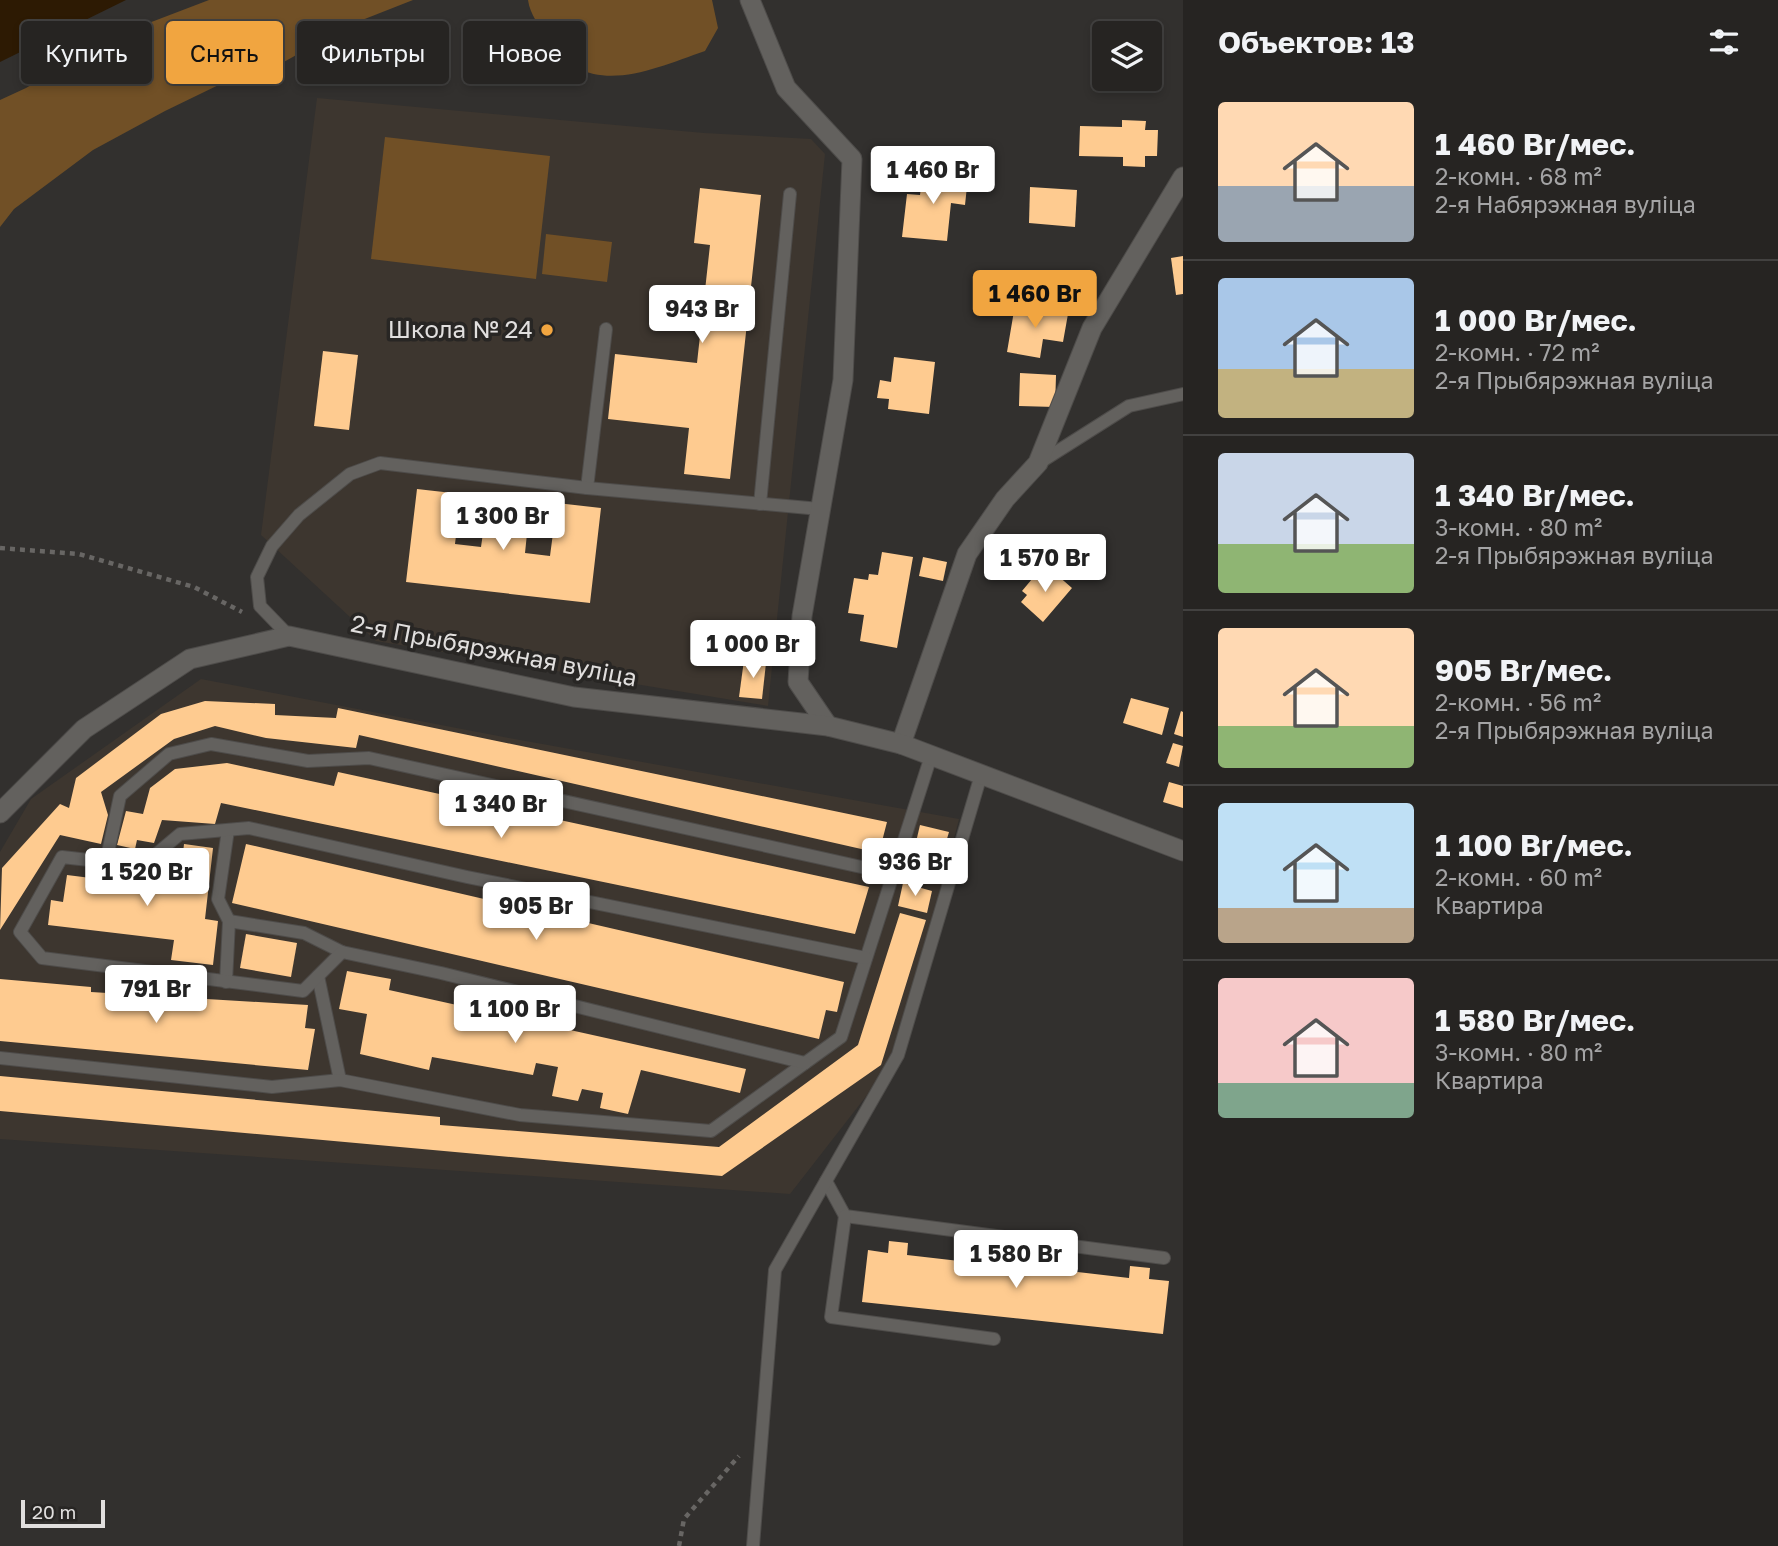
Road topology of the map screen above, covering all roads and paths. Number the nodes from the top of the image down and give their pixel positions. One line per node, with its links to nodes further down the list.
1 (750, 0): 9 (street)
2 (1183, 177): 6 (street)
3 (789, 194): 8 (lane)
4 (606, 329): 7 (lane)
5 (1183, 394): 6 (lane)
6 (1038, 463): 14 (street)
7 (587, 488): 8 (lane); 12 (lane)
8 (760, 503): 9 (lane)
9 (820, 509): 13 (street)
10 (0, 548): 11 (path)
11 (254, 618)
12 (289, 636): 13 (street, 2-я Прыбярэжная вуліца); 17 (street, 2-я Прыбярэжная вуліца)
13 (828, 726): 14 (street, 2-я Прыбярэжная вуліца)
14 (901, 744): 15 (street, 2-я Прыбярэжная вуліца)
15 (931, 756): 16 (street, 2-я Прыбярэжная вуліца); 21 (lane)
16 (981, 775): 19 (street, 2-я Прыбярэжная вуліца); 30 (lane)
17 (0, 813)
18 (228, 830): 20 (lane); 22 (lane); 24 (lane)
19 (1183, 851)
20 (106, 862): 21 (lane); 26 (lane)
21 (893, 874): 24 (lane)
22 (229, 921): 23 (lane); 26 (lane)
23 (342, 952): 25 (lane); 28 (lane)
24 (866, 958): 28 (lane)
25 (318, 976): 26 (lane); 29 (lane)
26 (226, 982)
27 (0, 1058): 29 (lane)
28 (805, 1063): 29 (lane)
29 (340, 1080)
30 (826, 1181): 31 (lane); 34 (lane)
31 (845, 1216): 32 (lane); 33 (lane)
32 (1164, 1258)
33 (994, 1339)
34 (762, 1429): 35 (path); 36 (lane)
35 (679, 1546)
36 (753, 1546)

